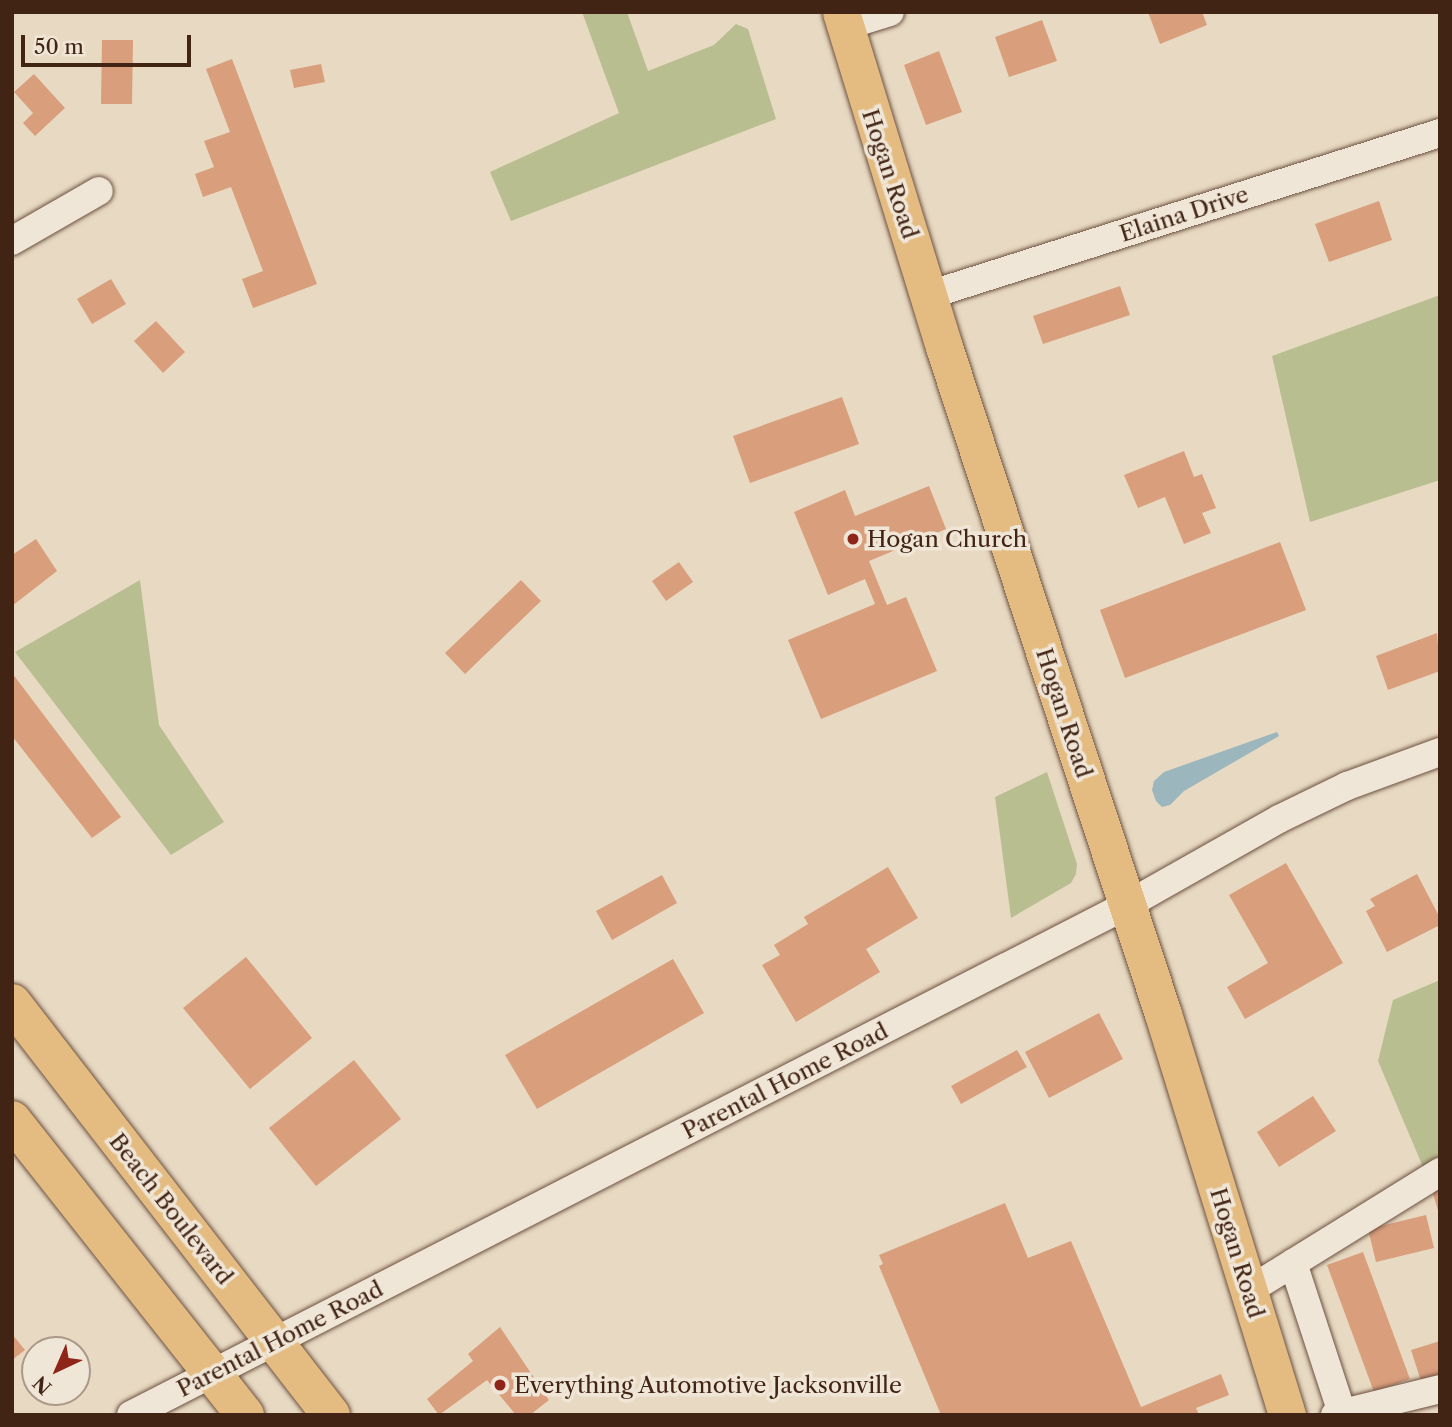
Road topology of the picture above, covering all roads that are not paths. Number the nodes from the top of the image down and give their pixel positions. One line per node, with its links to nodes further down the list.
1 (890, 12): 2 (street)
2 (843, 19): 6 (main road, Hogan Road)
3 (1440, 133): 6 (street, Elaina Drive)
4 (99, 191): 5 (street)
5 (12, 241)
6 (929, 295): 8 (main road, Hogan Road)
7 (1440, 752): 8 (street, Parental Home Road)
8 (1127, 905): 13 (main road, Hogan Road); 14 (street, Parental Home Road)
9 (12, 1003): 14 (highway, Beach Boulevard)
10 (12, 1120): 15 (highway)
11 (1440, 1172): 12 (street)
12 (1293, 1263): 13 (street); 17 (street)
13 (1248, 1291): 21 (main road, Hogan Road)
14 (275, 1342): 15 (street, Parental Home Road); 20 (highway, Beach Boulevard)
15 (212, 1373): 18 (street, Parental Home Road); 19 (highway)
16 (1440, 1389): 17 (street)
17 (1339, 1414)
18 (131, 1415)
19 (245, 1415)
20 (331, 1415)
21 (1287, 1415)

